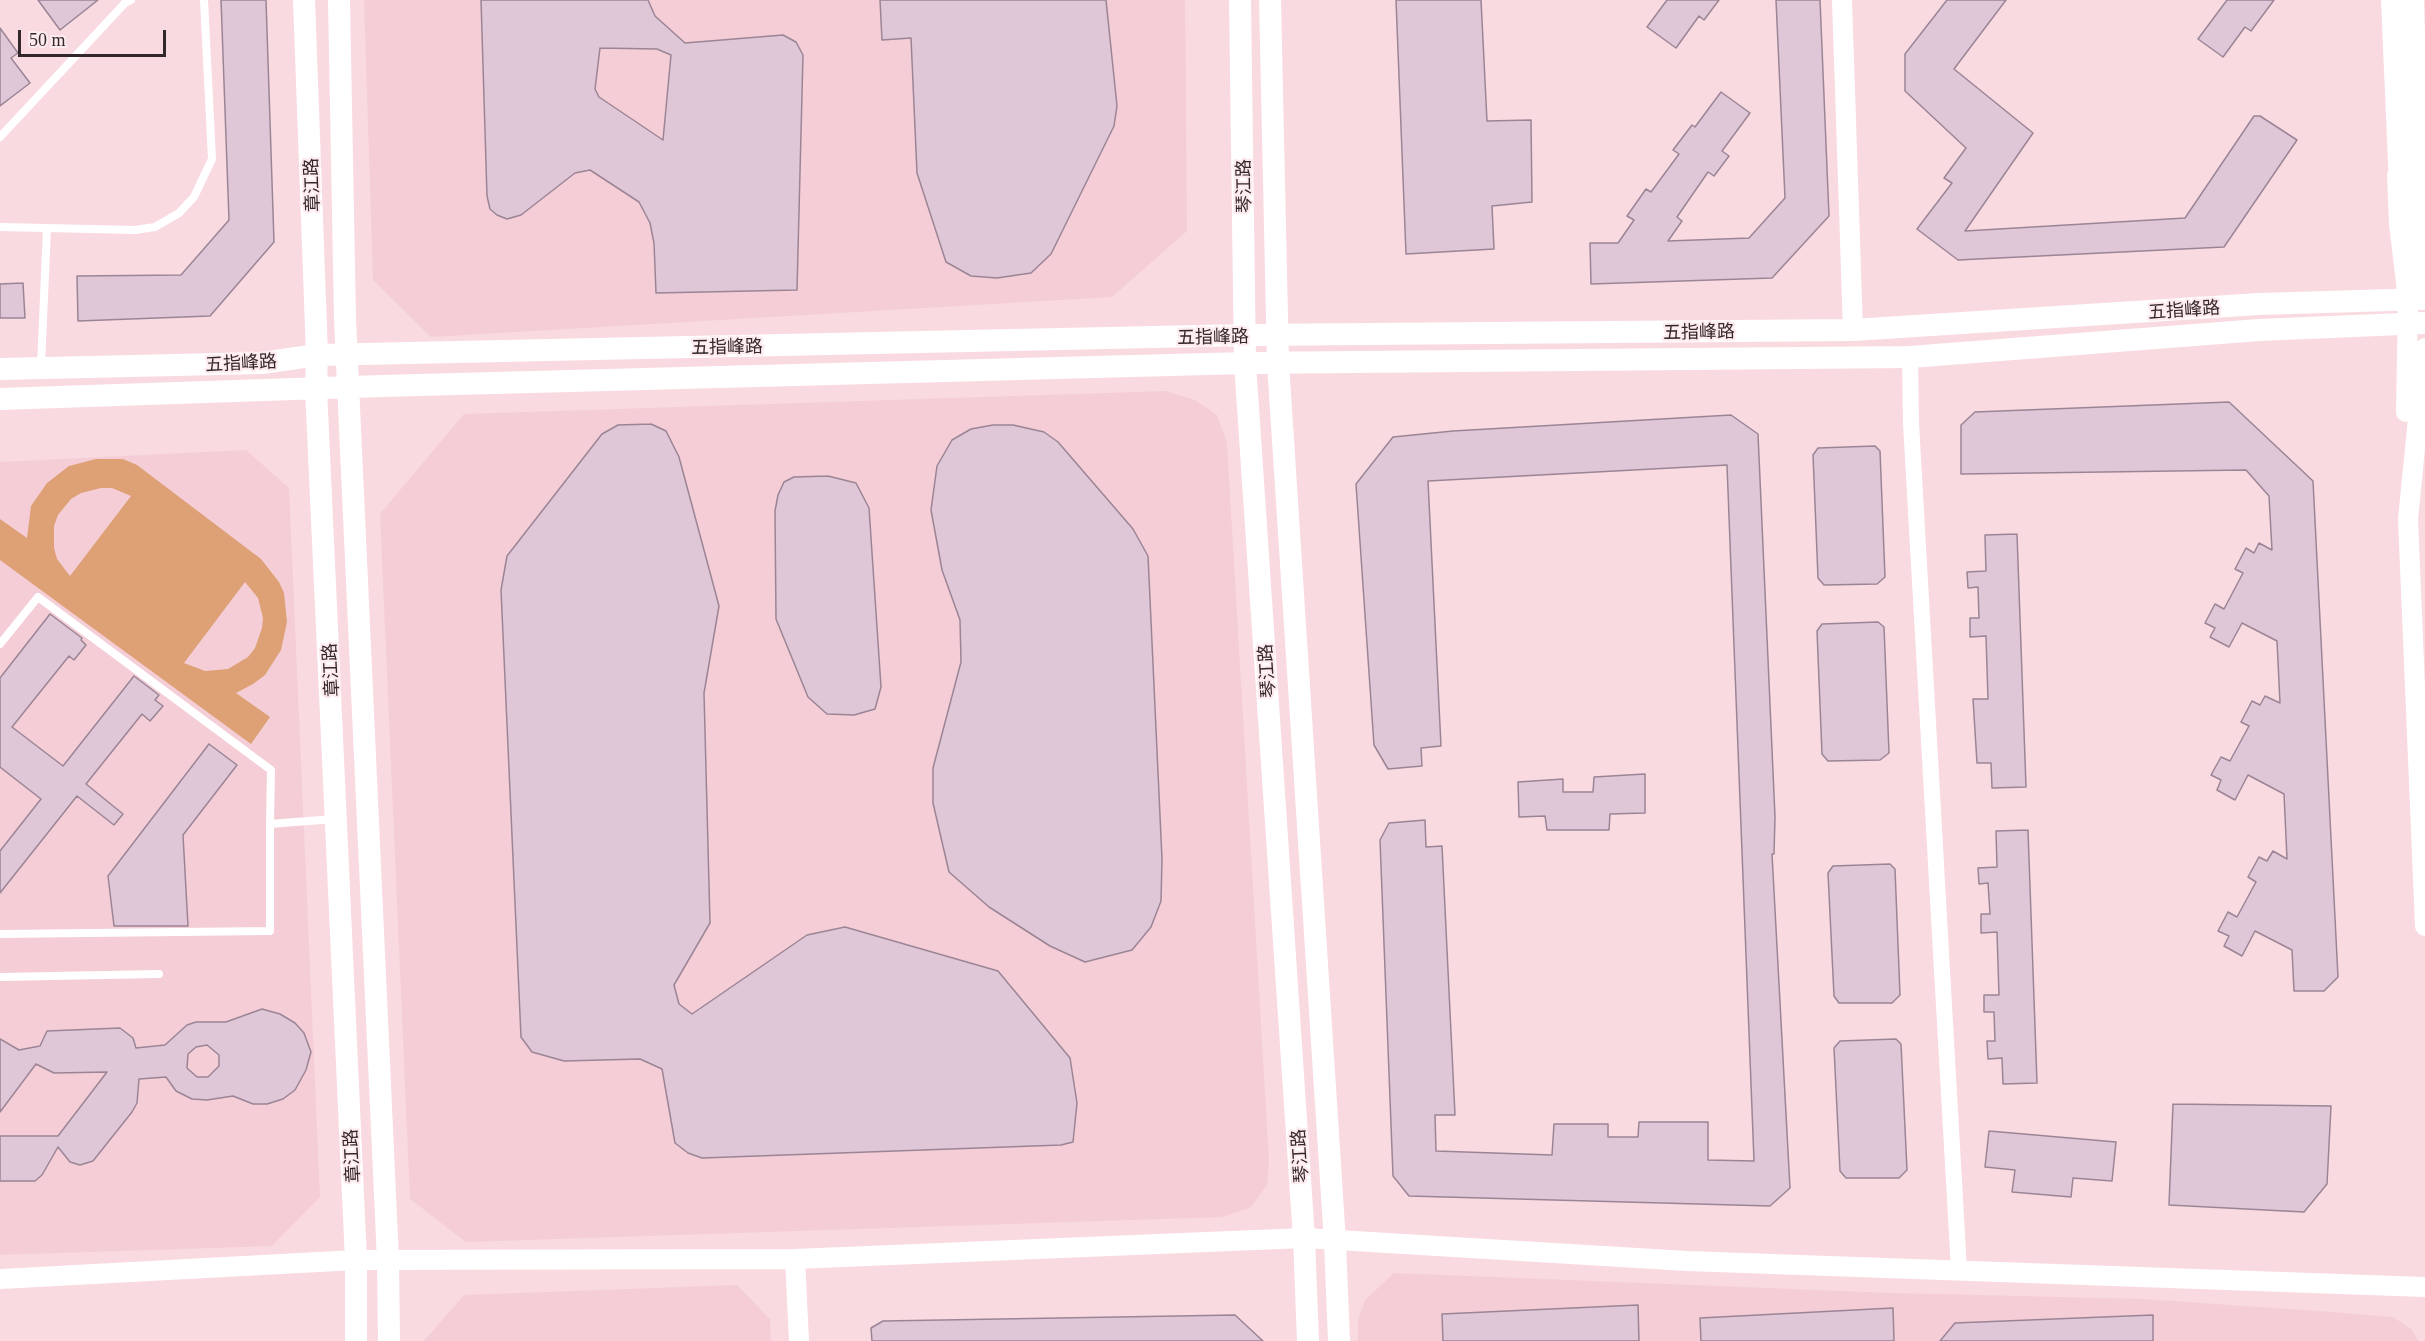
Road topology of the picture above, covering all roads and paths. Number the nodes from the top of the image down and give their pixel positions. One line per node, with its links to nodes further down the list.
1 (131, 0): 10 (lane)
2 (204, 0): 12 (lane)
3 (304, 0): 20 (main road, 章江路)
4 (339, 0): 19 (main road, 章江路)
5 (1240, 0): 16 (main road, 琴江路)
6 (1270, 0): 17 (main road, 琴江路)
7 (1842, 0): 15 (street)
8 (2391, 0): 13 (street)
9 (2411, 0): 13 (main road)
10 (0, 137)
11 (0, 227): 12 (lane)
12 (47, 228): 24 (lane)
13 (2421, 293): 14 (street); 15 (main road, 五指峰路)
14 (2417, 323): 21 (main road, 五指峰路); 29 (street)
15 (1853, 330): 17 (main road, 五指峰路)
16 (1246, 335): 17 (main road, 五指峰路); 19 (main road, 五指峰路); 22 (main road, 琴江路)
17 (1278, 335): 23 (main road, 琴江路)
18 (2425, 348): 29 (street)
19 (347, 354): 20 (main road, 五指峰路); 26 (main road, 章江路)
20 (317, 355): 24 (main road, 五指峰路); 27 (main road, 章江路)
21 (1910, 357): 23 (main road, 五指峰路); 42 (street)
22 (1245, 363): 23 (main road, 五指峰路); 26 (main road, 五指峰路); 37 (main road, 琴江路)
23 (1278, 363): 38 (main road, 琴江路)
24 (41, 368): 25 (main road, 五指峰路)
25 (0, 369)
26 (350, 388): 27 (main road, 五指峰路); 41 (main road, 章江路)
27 (316, 389): 28 (main road, 五指峰路); 31 (main road, 章江路)
28 (0, 399)
29 (2408, 519): 33 (street)
30 (0, 644): 32 (lane)
31 (337, 819): 32 (lane); 40 (main road, 章江路)
32 (270, 824): 34 (lane)
33 (2425, 926)
34 (0, 934)
35 (159, 974): 36 (lane)
36 (0, 977)
37 (1304, 1238): 38 (street); 39 (street); 48 (main road, 琴江路)
38 (1335, 1242): 42 (street); 49 (main road, 琴江路)
39 (795, 1259): 41 (street); 47 (street)
40 (356, 1260): 41 (street); 43 (street); 45 (main road, 章江路)
41 (388, 1260): 46 (main road, 章江路)
42 (1959, 1270): 44 (street)
43 (0, 1279)
44 (2425, 1287)
45 (356, 1341)
46 (388, 1341)
47 (799, 1341)
48 (1308, 1341)
49 (1339, 1341)

